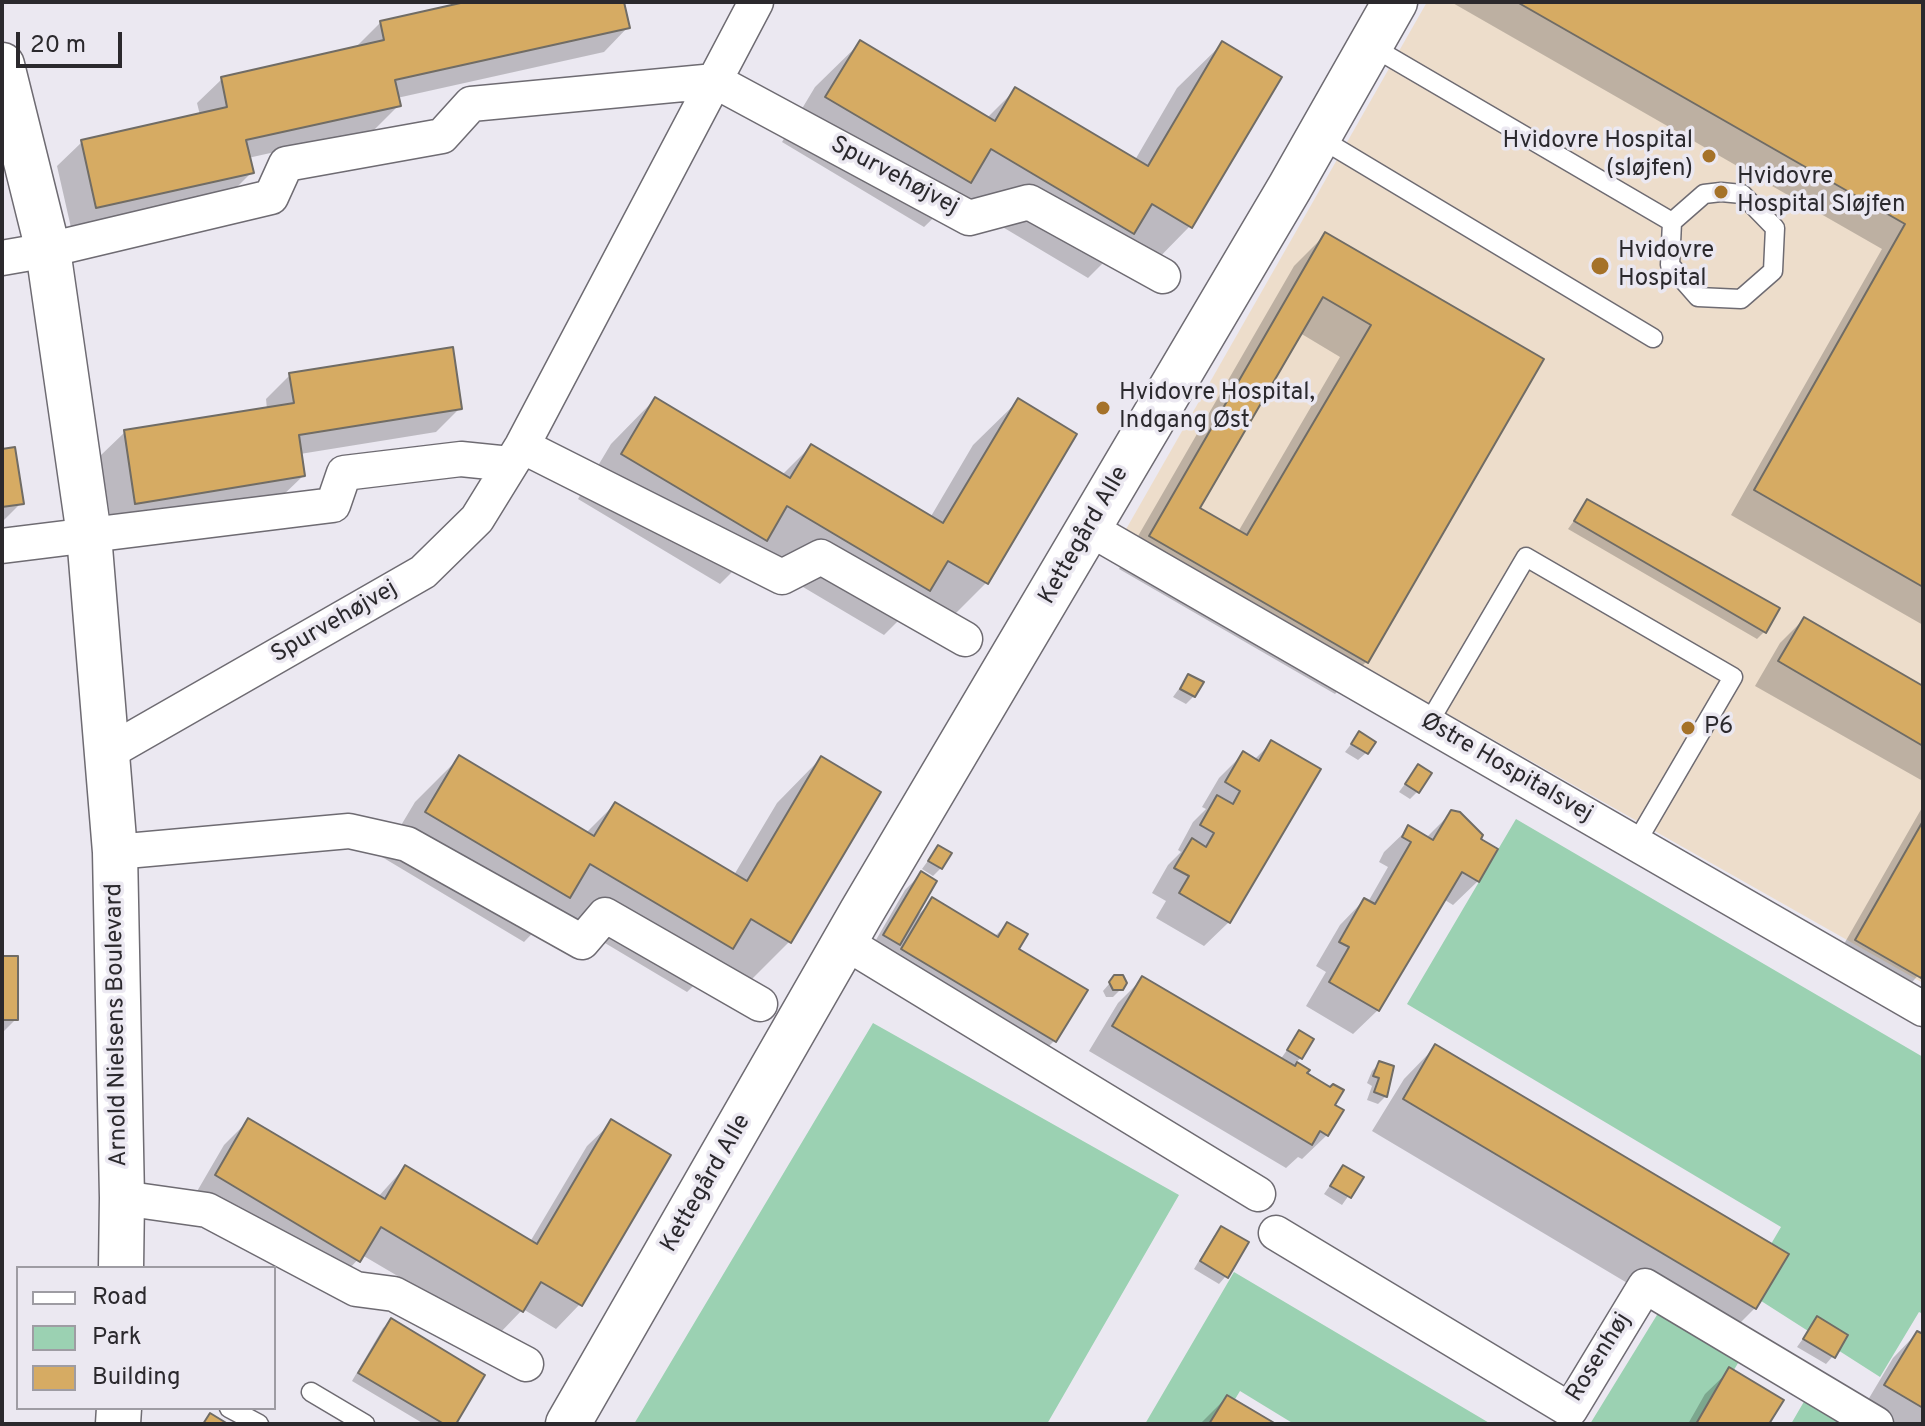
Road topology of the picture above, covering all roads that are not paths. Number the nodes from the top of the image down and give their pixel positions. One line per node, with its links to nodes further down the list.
1 (756, 2): 5 (street, Spurvehøjvej)
2 (1395, 2): 3 (street, Kettegård Alle)
3 (1369, 45): 6 (street, Kettegård Alle); 7 (lane)
4 (2, 65): 8 (street, Arnold Nielsens Boulevard)
5 (715, 81): 8 (street); 10 (street, Spurvehøjvej); 12 (street, Spurvehøjvej)
6 (1318, 137): 11 (lane); 13 (street, Kettegård Alle)
7 (1672, 222): 7 (lane)
8 (48, 250): 9 (street); 14 (street, Arnold Nielsens Boulevard)
9 (2, 258)
10 (1163, 276)
11 (1653, 338)
12 (516, 455): 14 (street); 16 (street); 18 (street, Spurvehøjvej)
13 (1090, 529): 17 (street, Østre Hospitalsvej); 21 (street, Kettegård Alle)
14 (89, 535): 15 (street); 18 (street, Arnold Nielsens Boulevard)
15 (2, 546)
16 (965, 639)
17 (1428, 724): 19 (street, Østre Hospitalsvej); 19 (lane)
18 (107, 753): 20 (street, Arnold Nielsens Boulevard)
19 (1636, 843): 23 (street, Østre Hospitalsvej)
20 (115, 852): 22 (street, Arnold Nielsens Boulevard); 25 (street, Arnold Nielsens Boulevard)
21 (846, 943): 24 (street); 33 (street, Kettegård Alle)
22 (760, 1004)
23 (1923, 1009)
24 (1258, 1194)
25 (122, 1198): 27 (street, Arnold Nielsens Boulevard); 28 (street, Arnold Nielsens Boulevard)
26 (1276, 1233): 34 (street, Rosenhøj)
27 (121, 1266)
28 (526, 1364)
29 (311, 1392): 32 (lane)
30 (233, 1410): 31 (lane)
31 (259, 1424)
32 (365, 1424)
33 (568, 1424)
34 (1876, 1424)

